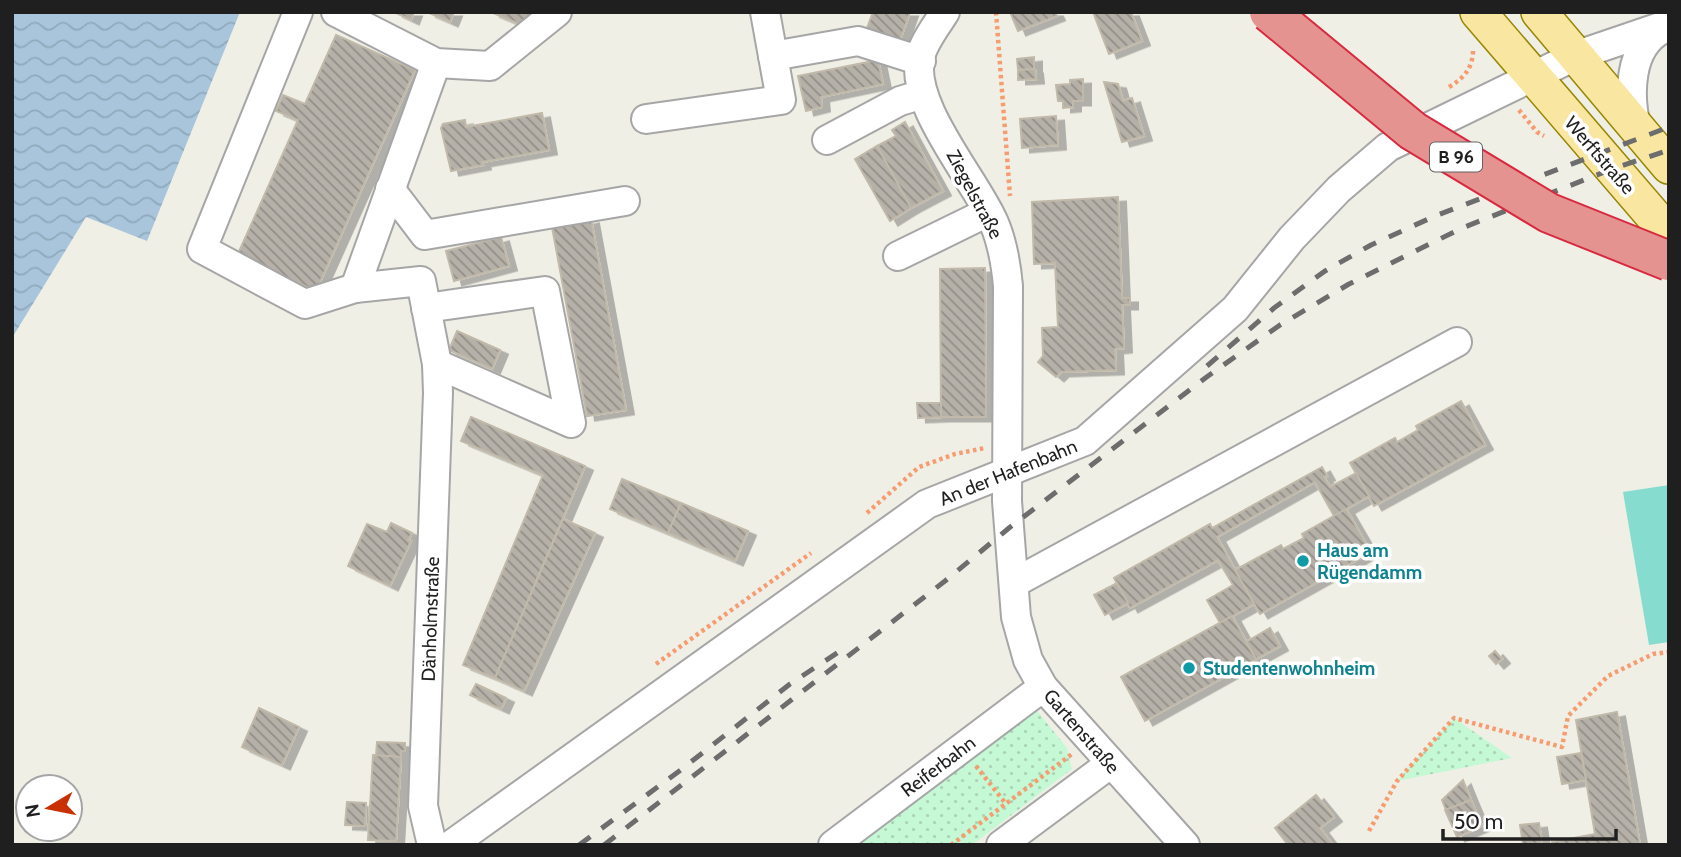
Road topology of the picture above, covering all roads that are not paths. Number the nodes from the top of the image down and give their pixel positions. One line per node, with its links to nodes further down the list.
1 (298, 12): 28 (street)
2 (336, 12): 13 (street)
3 (558, 12): 13 (street)
4 (765, 12): 10 (street)
5 (945, 12): 12 (street, Ziegelstraße)
6 (1269, 12): 26 (highway, B 96, bridge)
7 (1478, 12): 14 (main road, Werftstraße)
8 (1539, 12): 11 (main road)
9 (1669, 25): 11 (street, An der Hafenbahn); 17 (street)
10 (773, 56): 12 (street); 16 (street)
11 (1575, 56): 14 (street, An der Hafenbahn); 17 (main road)
12 (921, 61): 15 (street, Ziegelstraße)
13 (436, 63): 20 (street)
14 (1532, 76): 23 (main road, Werftstraße); 32 (street, An der Hafenbahn)
15 (923, 94): 18 (street); 22 (street, Ziegelstraße)
16 (646, 119)
17 (1637, 130): 19 (main road)
18 (827, 140)
19 (1669, 166)
20 (390, 189): 24 (street); 28 (street)
21 (625, 201): 24 (street)
22 (988, 212): 25 (street); 32 (street, Ziegelstraße)
23 (1669, 234)
24 (425, 235): 27 (street, Dänholmstraße)
25 (898, 256)
26 (1669, 261)
27 (421, 281): 28 (street); 29 (street, Dänholmstraße)
28 (355, 288)
29 (426, 308): 31 (street, Dänholmstraße); 31 (street)
30 (1457, 342): 33 (street)
31 (437, 363): 36 (street, Dänholmstraße)
32 (1009, 472): 33 (street, Gartenstraße); 37 (street, An der Hafenbahn)
33 (1014, 583): 34 (street, Gartenstraße)
34 (1043, 687): 35 (street, Gartenstraße); 38 (street, Reiferbahn)
35 (1110, 764): 39 (street); 40 (street, Gartenstraße)
36 (432, 845)
37 (451, 845)
38 (833, 845)
39 (1001, 845)
40 (1185, 845)

